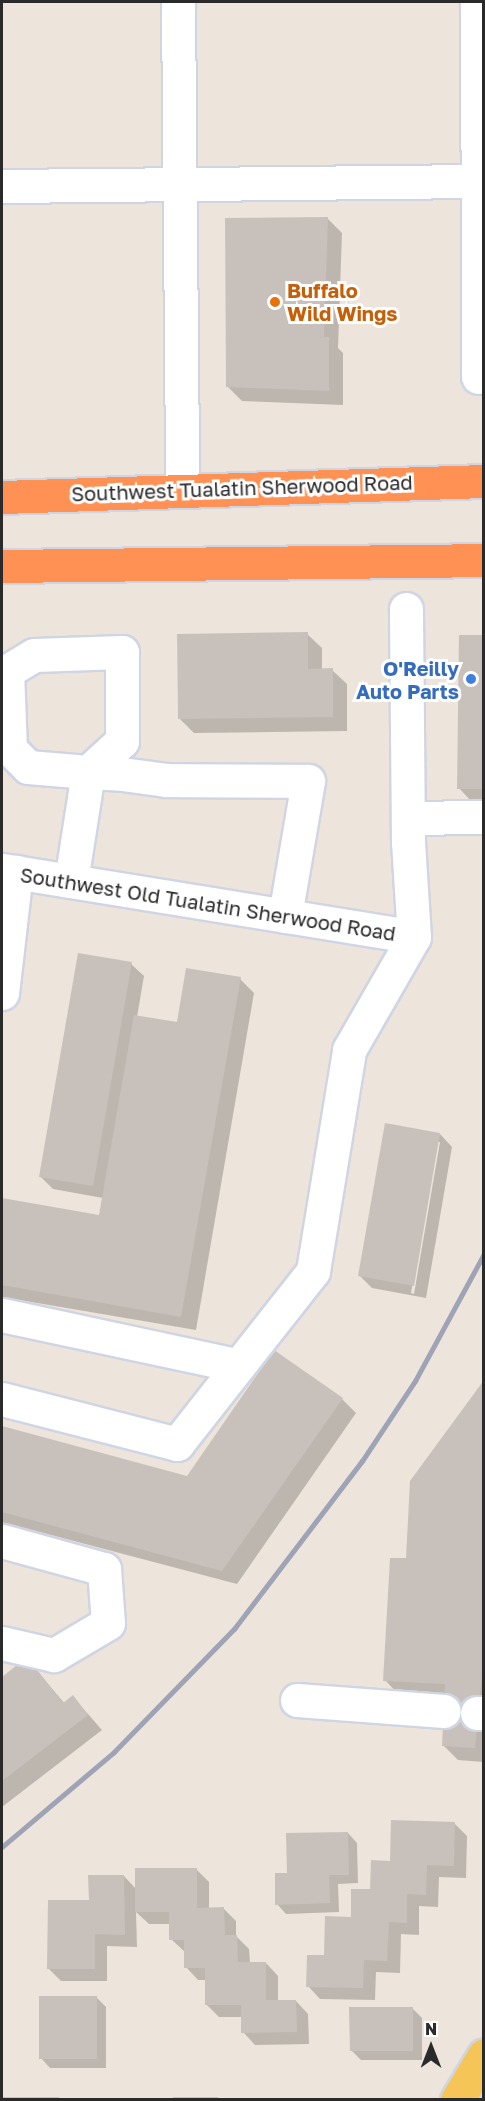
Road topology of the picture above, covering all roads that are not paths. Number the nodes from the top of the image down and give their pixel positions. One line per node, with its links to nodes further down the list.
1 (178, 2): 5 (street)
2 (477, 2): 3 (street)
3 (480, 52): 4 (street)
4 (474, 181): 5 (street); 7 (street)
5 (179, 185): 6 (street); 9 (street)
6 (2, 186)
7 (478, 377)
8 (483, 481): 9 (highway, Southwest Tualatin Sherwood Road)
9 (182, 489): 10 (highway, Southwest Tualatin Sherwood Road)
10 (2, 497)
11 (483, 560): 12 (highway)
12 (2, 566)
13 (406, 609): 16 (street)
14 (88, 772): 14 (street); 18 (street); 19 (street)
15 (483, 817): 16 (street)
16 (408, 818): 20 (street)
17 (9, 871): 18 (street, Southwest Old Tualatin Sherwood Road); 21 (street)
18 (70, 881): 19 (street, Southwest Old Tualatin Sherwood Road)
19 (285, 916): 20 (street, Southwest Old Tualatin Sherwood Road)
20 (414, 937): 23 (street)
21 (2, 993)
22 (2, 1315): 23 (street)
23 (238, 1366): 24 (street)
24 (2, 1399)
25 (2, 1542): 26 (street)
26 (2, 1643)
27 (297, 1700): 28 (street)
28 (444, 1711)
29 (483, 2055): 30 (main road)
30 (457, 2100)

